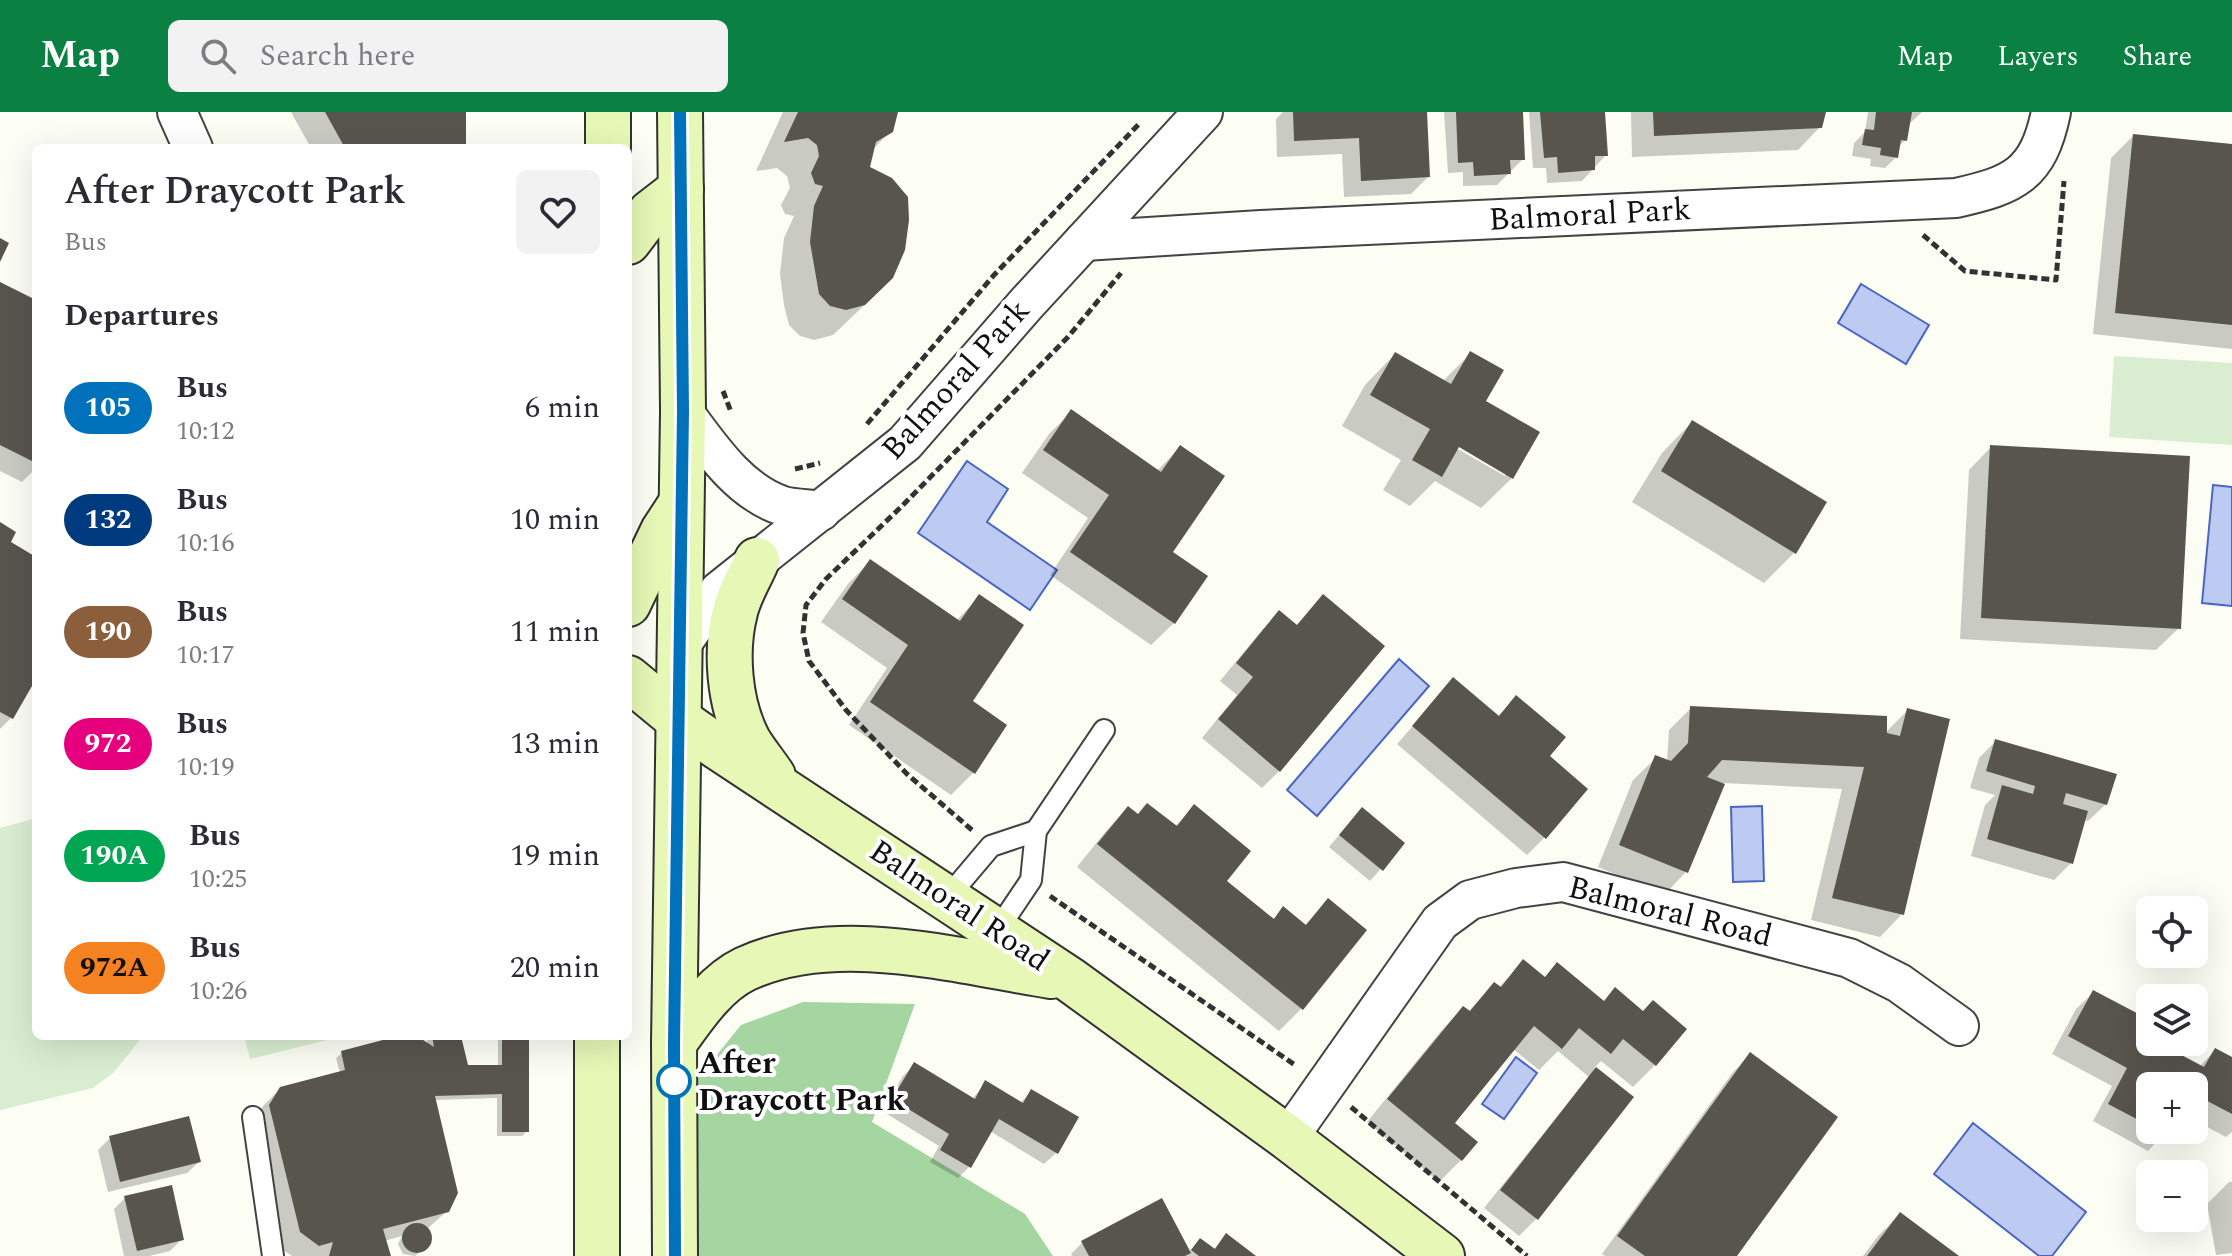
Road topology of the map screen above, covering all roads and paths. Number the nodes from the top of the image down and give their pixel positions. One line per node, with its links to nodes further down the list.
1 (177, 112): 7 (street)
2 (608, 112): 8 (main road)
3 (680, 112): 9 (main road)
4 (1203, 112): 12 (street, Balmoral Park)
5 (2051, 112): 11 (street, Balmoral Park)
6 (1143, 121): 14 (path)
7 (191, 144)
8 (608, 144)
9 (681, 189): 10 (main road); 13 (main road)
10 (632, 237)
11 (1151, 237): 12 (street, Balmoral Park); 27 (path)
12 (1084, 241): 18 (street, Balmoral Park)
13 (683, 411): 17 (main road); 18 (street)
14 (865, 427)
15 (830, 460): 16 (path)
16 (790, 468)
17 (682, 503): 20 (main road); 21 (main road)
18 (821, 511): 19 (street, Balmoral Park)
19 (757, 560): 21 (street, Balmoral Park); 25 (main road)
20 (632, 596)
21 (680, 646): 23 (main road)
22 (632, 681): 23 (main road, Balmoral Road)
23 (679, 720): 25 (main road, Balmoral Road); 34 (main road)
24 (1104, 730): 26 (lane)
25 (781, 788): 29 (main road, Balmoral Road)
26 (1036, 831): 27 (lane); 28 (lane)
27 (991, 846): 29 (lane)
28 (1031, 880): 30 (lane); 35 (path)
29 (947, 898): 30 (main road, Balmoral Road)
30 (996, 932): 31 (main road, Balmoral Road)
31 (1069, 979): 34 (main road); 37 (main road, Balmoral Road)
32 (1959, 1026): 35 (street, Balmoral Road)
33 (597, 1040): 39 (main road)
34 (674, 1043): 40 (main road)
35 (1325, 1085): 37 (street, Balmoral Road); 42 (path)
36 (253, 1117): 38 (lane)
37 (1288, 1138): 41 (main road, Balmoral Road)
38 (273, 1256)
39 (597, 1256)
40 (675, 1256)
41 (1442, 1256)
42 (1527, 1256)

